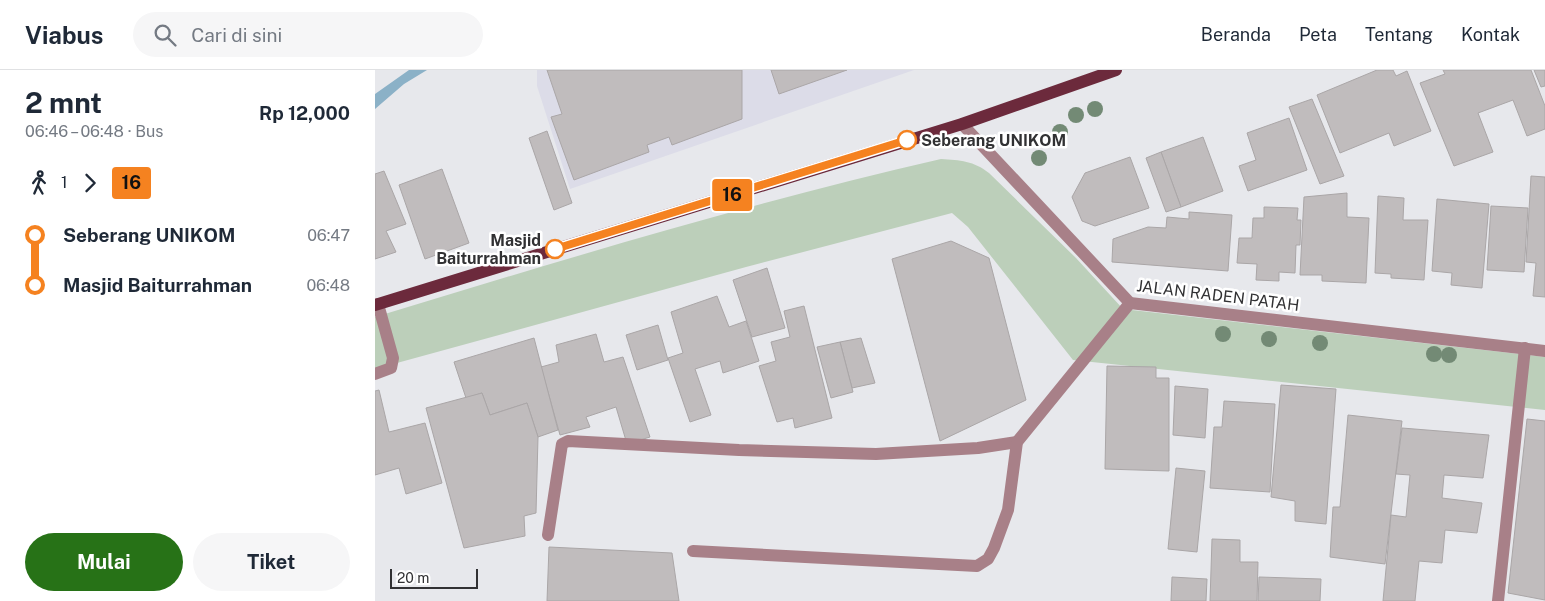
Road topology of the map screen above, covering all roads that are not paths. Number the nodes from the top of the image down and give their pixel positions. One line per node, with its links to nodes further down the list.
1 (1116, 70): 2 (main road)
2 (962, 124): 3 (street, JALAN RADEN PATAH); 4 (main road)
3 (1130, 303): 5 (street, JALAN RADEN PATAH); 8 (street)
4 (376, 305): 7 (street)
5 (1525, 348): 6 (street, JALAN RADEN PATAH); 11 (street)
6 (1545, 351)
7 (375, 374)
8 (1017, 442): 9 (street); 10 (street)
9 (548, 535)
10 (693, 551)
11 (1498, 601)

